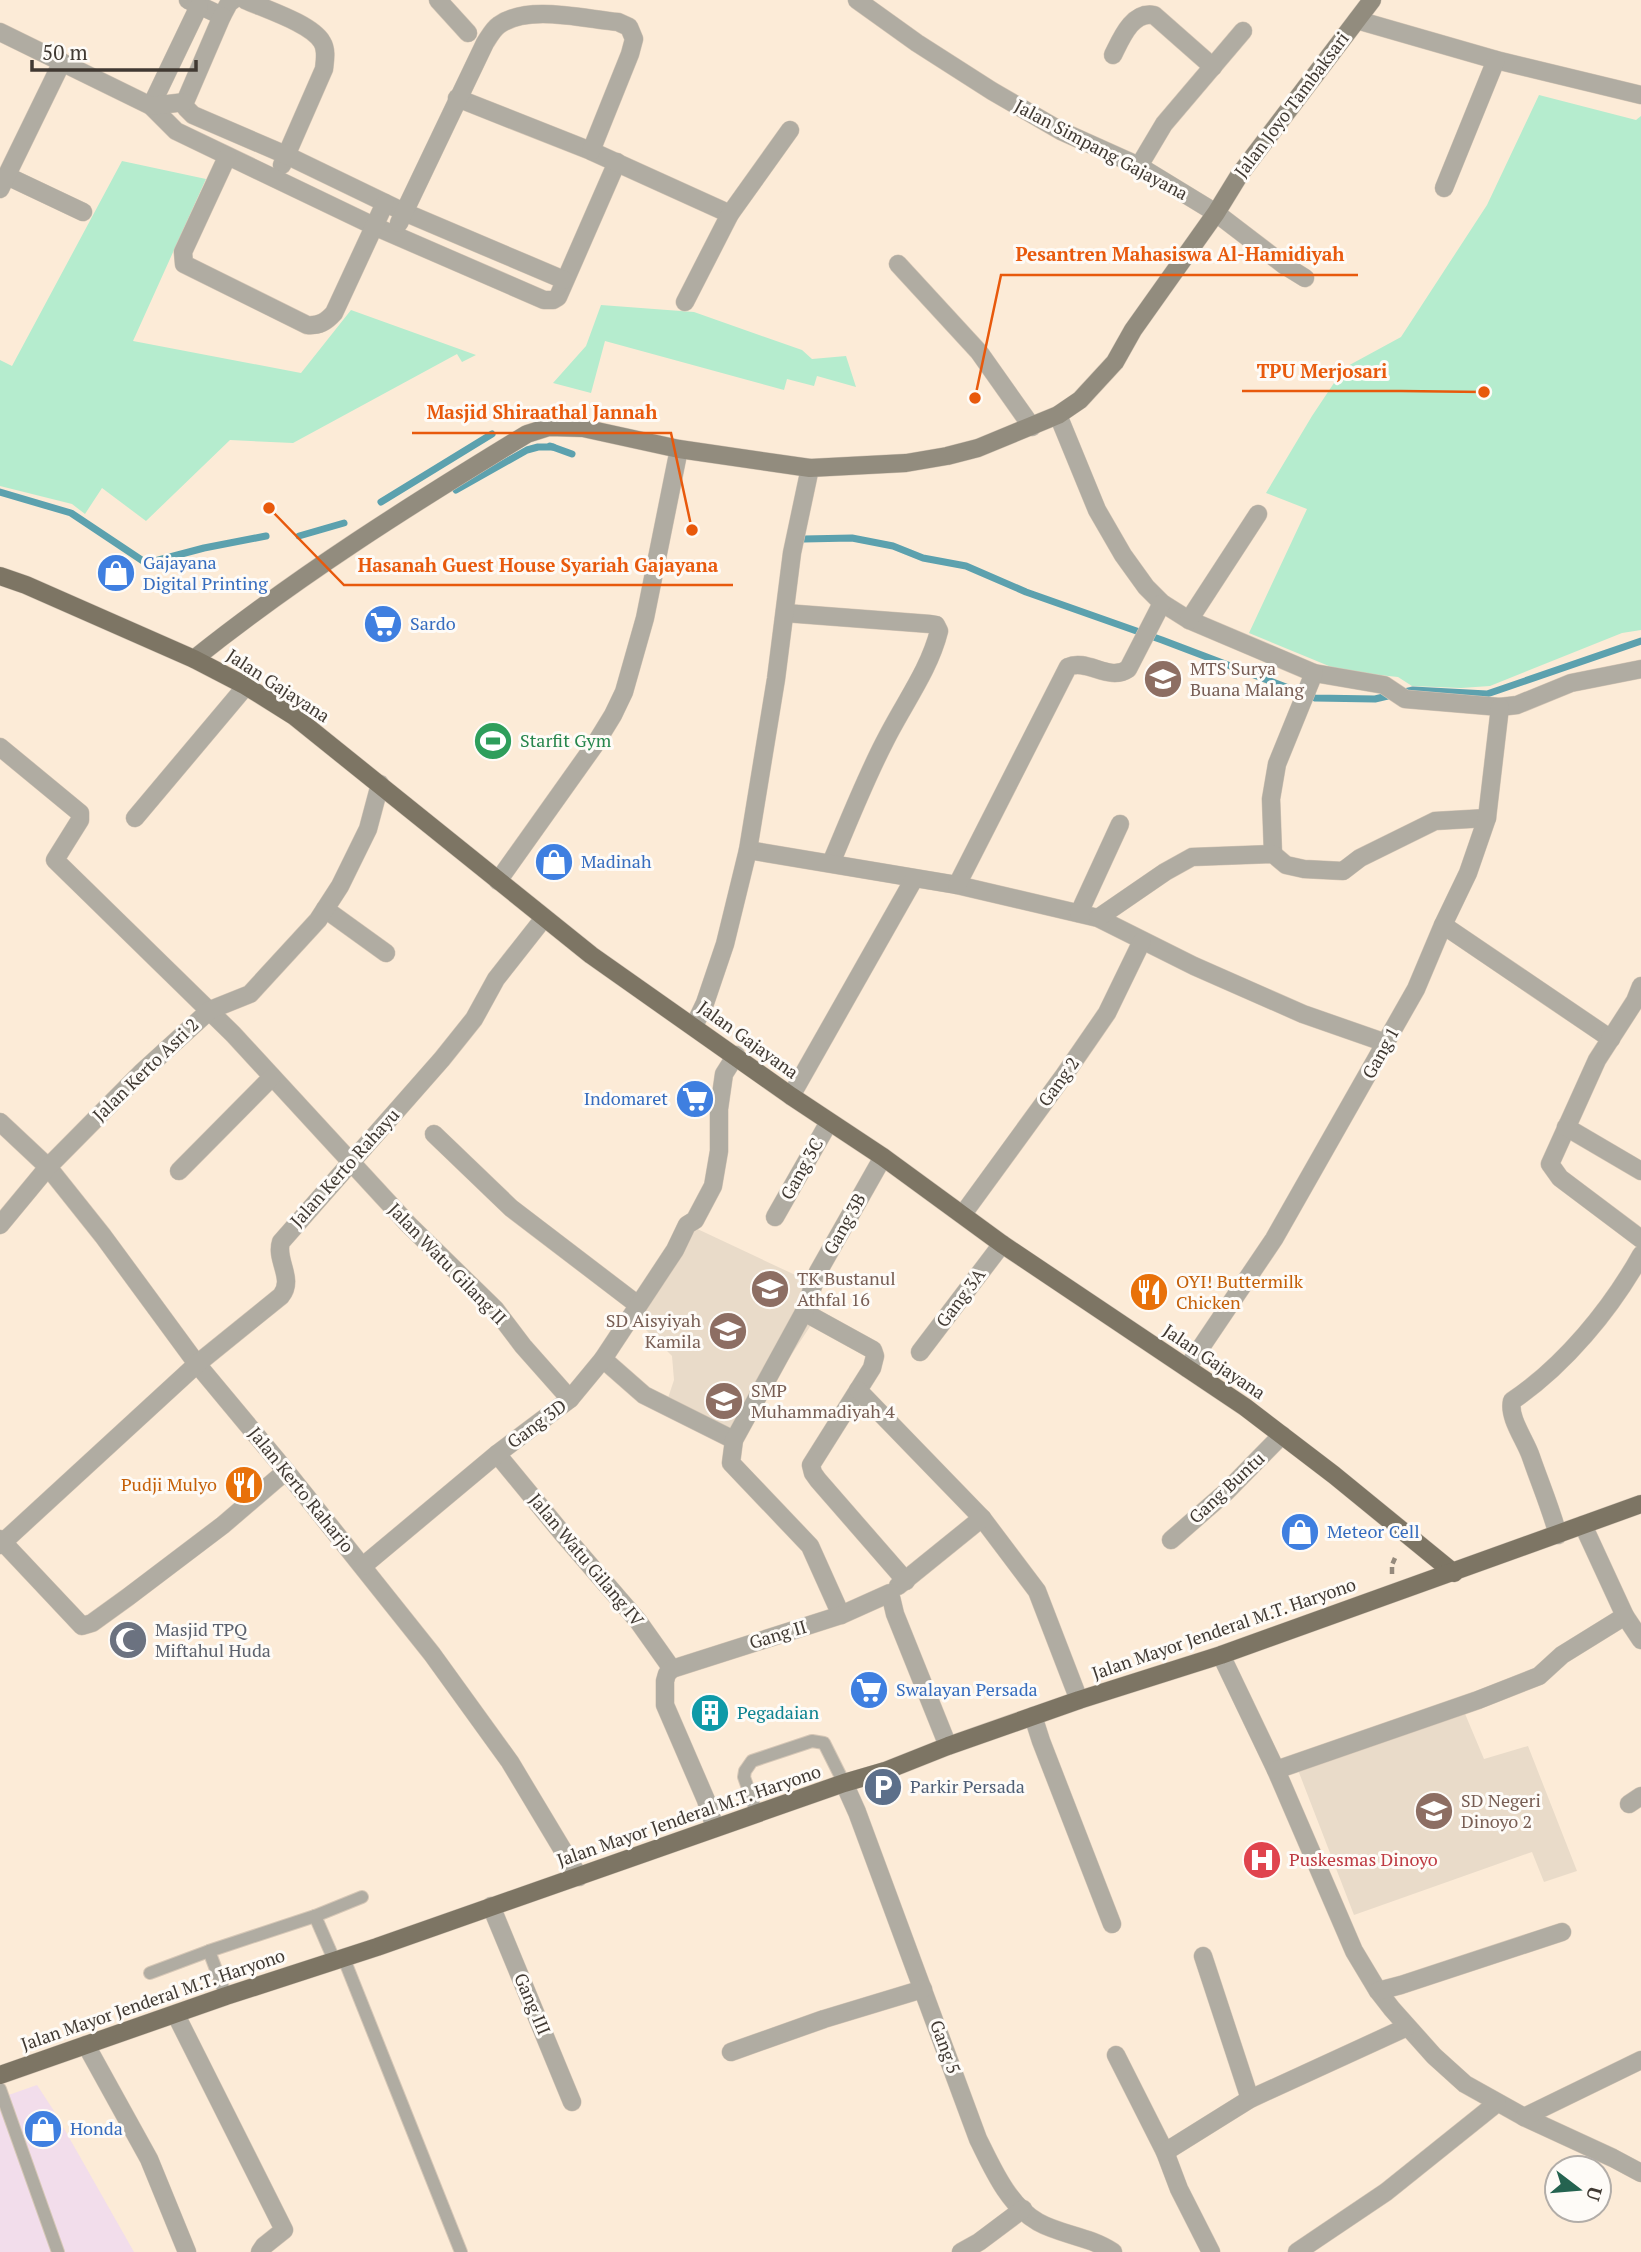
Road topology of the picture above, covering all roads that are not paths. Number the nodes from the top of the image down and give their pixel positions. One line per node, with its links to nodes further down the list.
1 (233, 0): 7 (street)
2 (245, 0): 23 (street)
3 (438, 0): 11 (street)
4 (858, 0): 26 (street, Jalan Simpang Gajayana)
5 (1372, 0): 8 (main road, Jalan Joyo Tambaksari)
6 (193, 3): 7 (street); 19 (street)
7 (222, 16): 18 (street)
8 (1357, 20): 13 (street); 34 (main road, Jalan Joyo Tambaksari)
9 (0, 32): 14 (street)
10 (1243, 32): 15 (street)
11 (468, 33)
12 (1113, 55): 15 (street)
13 (1496, 60): 16 (street); 30 (street)
14 (62, 62): 19 (street); 29 (street)
15 (1213, 67): 26 (street)
16 (1641, 95)
17 (457, 98): 22 (street); 22 (street); 33 (street)
18 (185, 102): 19 (street); 21 (street)
19 (151, 106): 24 (street)
20 (790, 130): 35 (street)
21 (262, 145): 23 (street); 27 (street)
22 (591, 151): 25 (street)
23 (286, 155): 28 (street); 31 (street)
24 (227, 157): 27 (street); 36 (street)
25 (617, 163): 35 (street); 40 (street)
26 (1139, 166): 34 (street, Jalan Simpang Gajayana)
27 (253, 168): 28 (street)
28 (277, 178): 36 (street)
29 (4, 182): 32 (street)
30 (1444, 188)
31 (386, 203): 33 (street); 36 (street)
32 (83, 212)
33 (404, 212): 37 (street); 40 (street)
34 (1216, 213): 39 (street, Jalan Simpang Gajayana); 42 (main road)
35 (730, 214): 41 (street)
36 (376, 227): 37 (street)
37 (394, 234): 40 (street)
38 (898, 264): 43 (street)
39 (1305, 278)
40 (565, 279)
41 (685, 302)
42 (1058, 415): 43 (main road); 48 (street)
43 (1032, 427): 45 (main road)
44 (679, 449): 45 (main road); 51 (main road); 65 (street)
45 (810, 468): 49 (street)
46 (1258, 514): 50 (street)
47 (0, 576): 51 (main road, Jalan Gajayana)
48 (1161, 603): 50 (street); 66 (street)
49 (785, 613): 61 (street); 63 (street)
50 (1189, 620): 53 (street)
51 (194, 659): 54 (main road, Jalan Gajayana)
52 (1641, 669): 55 (street)
53 (1312, 678): 55 (street); 62 (street)
54 (246, 686): 57 (main road, Jalan Gajayana); 58 (street)
55 (1500, 707): 59 (street, Gang 1)
56 (0, 747): 75 (street, Jalan Watu Gilang II)
57 (380, 784): 65 (main road, Jalan Gajayana); 67 (street, Jalan Kerto Asri 2)
58 (135, 818)
59 (1487, 818): 62 (street); 71 (street, Gang 1)
60 (1120, 824): 68 (street)
61 (748, 850): 63 (street); 76 (street)
62 (1273, 854): 70 (street)
63 (831, 863): 64 (street)
64 (914, 879): 66 (street); 81 (street)
65 (498, 881): 69 (main road, Jalan Gajayana)
66 (957, 885): 68 (street)
67 (325, 909): 73 (street); 75 (street, Jalan Kerto Asri 2)
68 (1079, 913): 70 (street)
69 (544, 918): 76 (main road, Jalan Gajayana); 87 (street, Jalan Kerto Rahayu)
70 (1098, 918): 72 (street)
71 (1443, 925): 77 (street); 78 (street, Gang 1)
72 (1142, 940): 78 (street); 91 (street, Gang 2)
73 (386, 953)
74 (1641, 986): 77 (street)
75 (210, 1010): 80 (street, Jalan Watu Gilang II); 88 (street, Jalan Kerto Asri 2)
76 (694, 1026): 79 (main road, Jalan Gajayana)
77 (1611, 1038): 84 (street)
78 (1386, 1043): 102 (street, Gang 1)
79 (736, 1055): 81 (main road, Jalan Gajayana); 97 (street, Gang 3D)
80 (272, 1077): 87 (street, Jalan Watu Gilang II); 89 (street)
81 (791, 1096): 83 (main road, Jalan Gajayana)
82 (0, 1122): 88 (street, Jalan Kerto Raharjo)
83 (829, 1122): 86 (main road, Jalan Gajayana); 92 (street, Gang 3C)
84 (1566, 1127): 90 (street); 94 (street)
85 (434, 1134): 97 (street)
86 (883, 1157): 91 (main road, Jalan Gajayana); 98 (street, Gang 3B)
87 (350, 1162): 101 (street, Jalan Kerto Rahayu); 104 (street, Jalan Watu Gilang II)
88 (48, 1167): 93 (street, Jalan Kerto Asri 2); 101 (street, Jalan Kerto Raharjo)
89 (179, 1171)
90 (1641, 1171)
91 (963, 1214): 95 (main road, Jalan Gajayana)
92 (775, 1217)
93 (0, 1226)
94 (1641, 1239)
95 (1002, 1244): 99 (street, Gang 3A); 102 (main road, Jalan Gajayana)
96 (1641, 1255): 112 (street)
97 (638, 1305): 100 (street, Gang 3D)
98 (804, 1312): 103 (street); 106 (street, Gang 3B)
99 (920, 1352)
100 (603, 1359): 104 (street, Gang 3D); 106 (street)
101 (197, 1364): 108 (street, Jalan Kerto Raharjo); 114 (street, Jalan Kerto Rahayu)
102 (1187, 1368): 105 (main road, Jalan Gajayana)
103 (858, 1390): 110 (street); 117 (street)
104 (570, 1399): 107 (street, Gang 3D)
105 (1282, 1435): 113 (street, Gang Buntu); 116 (main road, Jalan Gajayana)
106 (734, 1440): 119 (street)
107 (497, 1454): 115 (street, Gang 3D); 123 (street, Jalan Watu Gilang IV)
108 (286, 1471): 114 (street); 115 (street, Jalan Kerto Raharjo)
109 (1641, 1504): 111 (main road)
110 (982, 1518): 117 (street, Gang II); 124 (street)
111 (1583, 1525): 112 (main road); 120 (street)
112 (1558, 1535): 116 (main road)
113 (1171, 1540)
114 (1, 1542)
115 (363, 1566): 131 (street, Jalan Kerto Raharjo)
116 (1454, 1573): 122 (main road, Jalan Mayor Jenderal M.T. Haryono)
117 (906, 1581): 118 (street, Gang II)
118 (890, 1593): 119 (street, Gang II); 126 (street)
119 (841, 1615): 123 (street, Gang II)
120 (1625, 1616): 121 (street); 127 (street)
121 (1641, 1640)
122 (1221, 1655): 124 (main road, Jalan Mayor Jenderal M.T. Haryono); 127 (street)
123 (672, 1669): 130 (street)
124 (1079, 1700): 125 (main road, Jalan Mayor Jenderal M.T. Haryono)
125 (1033, 1716): 126 (main road, Jalan Mayor Jenderal M.T. Haryono); 135 (street)
126 (948, 1746): 128 (main road, Jalan Mayor Jenderal M.T. Haryono)
127 (1276, 1770): 142 (street)
128 (844, 1783): 129 (main road, Jalan Mayor Jenderal M.T. Haryono); 129 (lane); 141 (street, Gang 5)
129 (757, 1814): 130 (main road, Jalan Mayor Jenderal M.T. Haryono)
130 (715, 1828): 131 (main road, Jalan Mayor Jenderal M.T. Haryono)
131 (579, 1877): 133 (main road, Jalan Mayor Jenderal M.T. Haryono)
132 (362, 1898): 134 (lane)
133 (491, 1906): 139 (main road, Jalan Mayor Jenderal M.T. Haryono); 153 (street, Gang III)
134 (315, 1916): 137 (lane); 139 (lane)
135 (1112, 1924)
136 (1562, 1931): 142 (street)
137 (209, 1951): 140 (lane); 143 (lane)
138 (1203, 1956): 152 (street)
139 (339, 1960): 143 (main road, Jalan Mayor Jenderal M.T. Haryono); 163 (lane)
140 (150, 1973)
141 (923, 1989): 147 (street); 159 (street, Gang 5)
142 (1378, 1991): 145 (street)
143 (226, 1996): 144 (main road, Jalan Mayor Jenderal M.T. Haryono)
144 (176, 2015): 146 (main road, Jalan Mayor Jenderal M.T. Haryono); 162 (street)
145 (1407, 2027): 152 (street); 154 (street)
146 (86, 2045): 150 (main road, Jalan Mayor Jenderal M.T. Haryono); 161 (street)
147 (731, 2052)
148 (1116, 2055): 157 (street)
149 (1641, 2060): 155 (street)
150 (0, 2075)
151 (0, 2089): 156 (lane)
152 (1250, 2099): 157 (street)
153 (572, 2102)
154 (1497, 2103): 155 (street); 167 (street)
155 (1524, 2117): 158 (street)
156 (6, 2123): 160 (lane)
157 (1165, 2152): 166 (street)
158 (1641, 2173)
159 (1023, 2209): 164 (street); 165 (street, Gang 5)
160 (58, 2252)
161 (187, 2252)
162 (260, 2252)
163 (461, 2252)
164 (961, 2252)
165 (1113, 2252)
166 (1211, 2252)
167 (1297, 2252)

